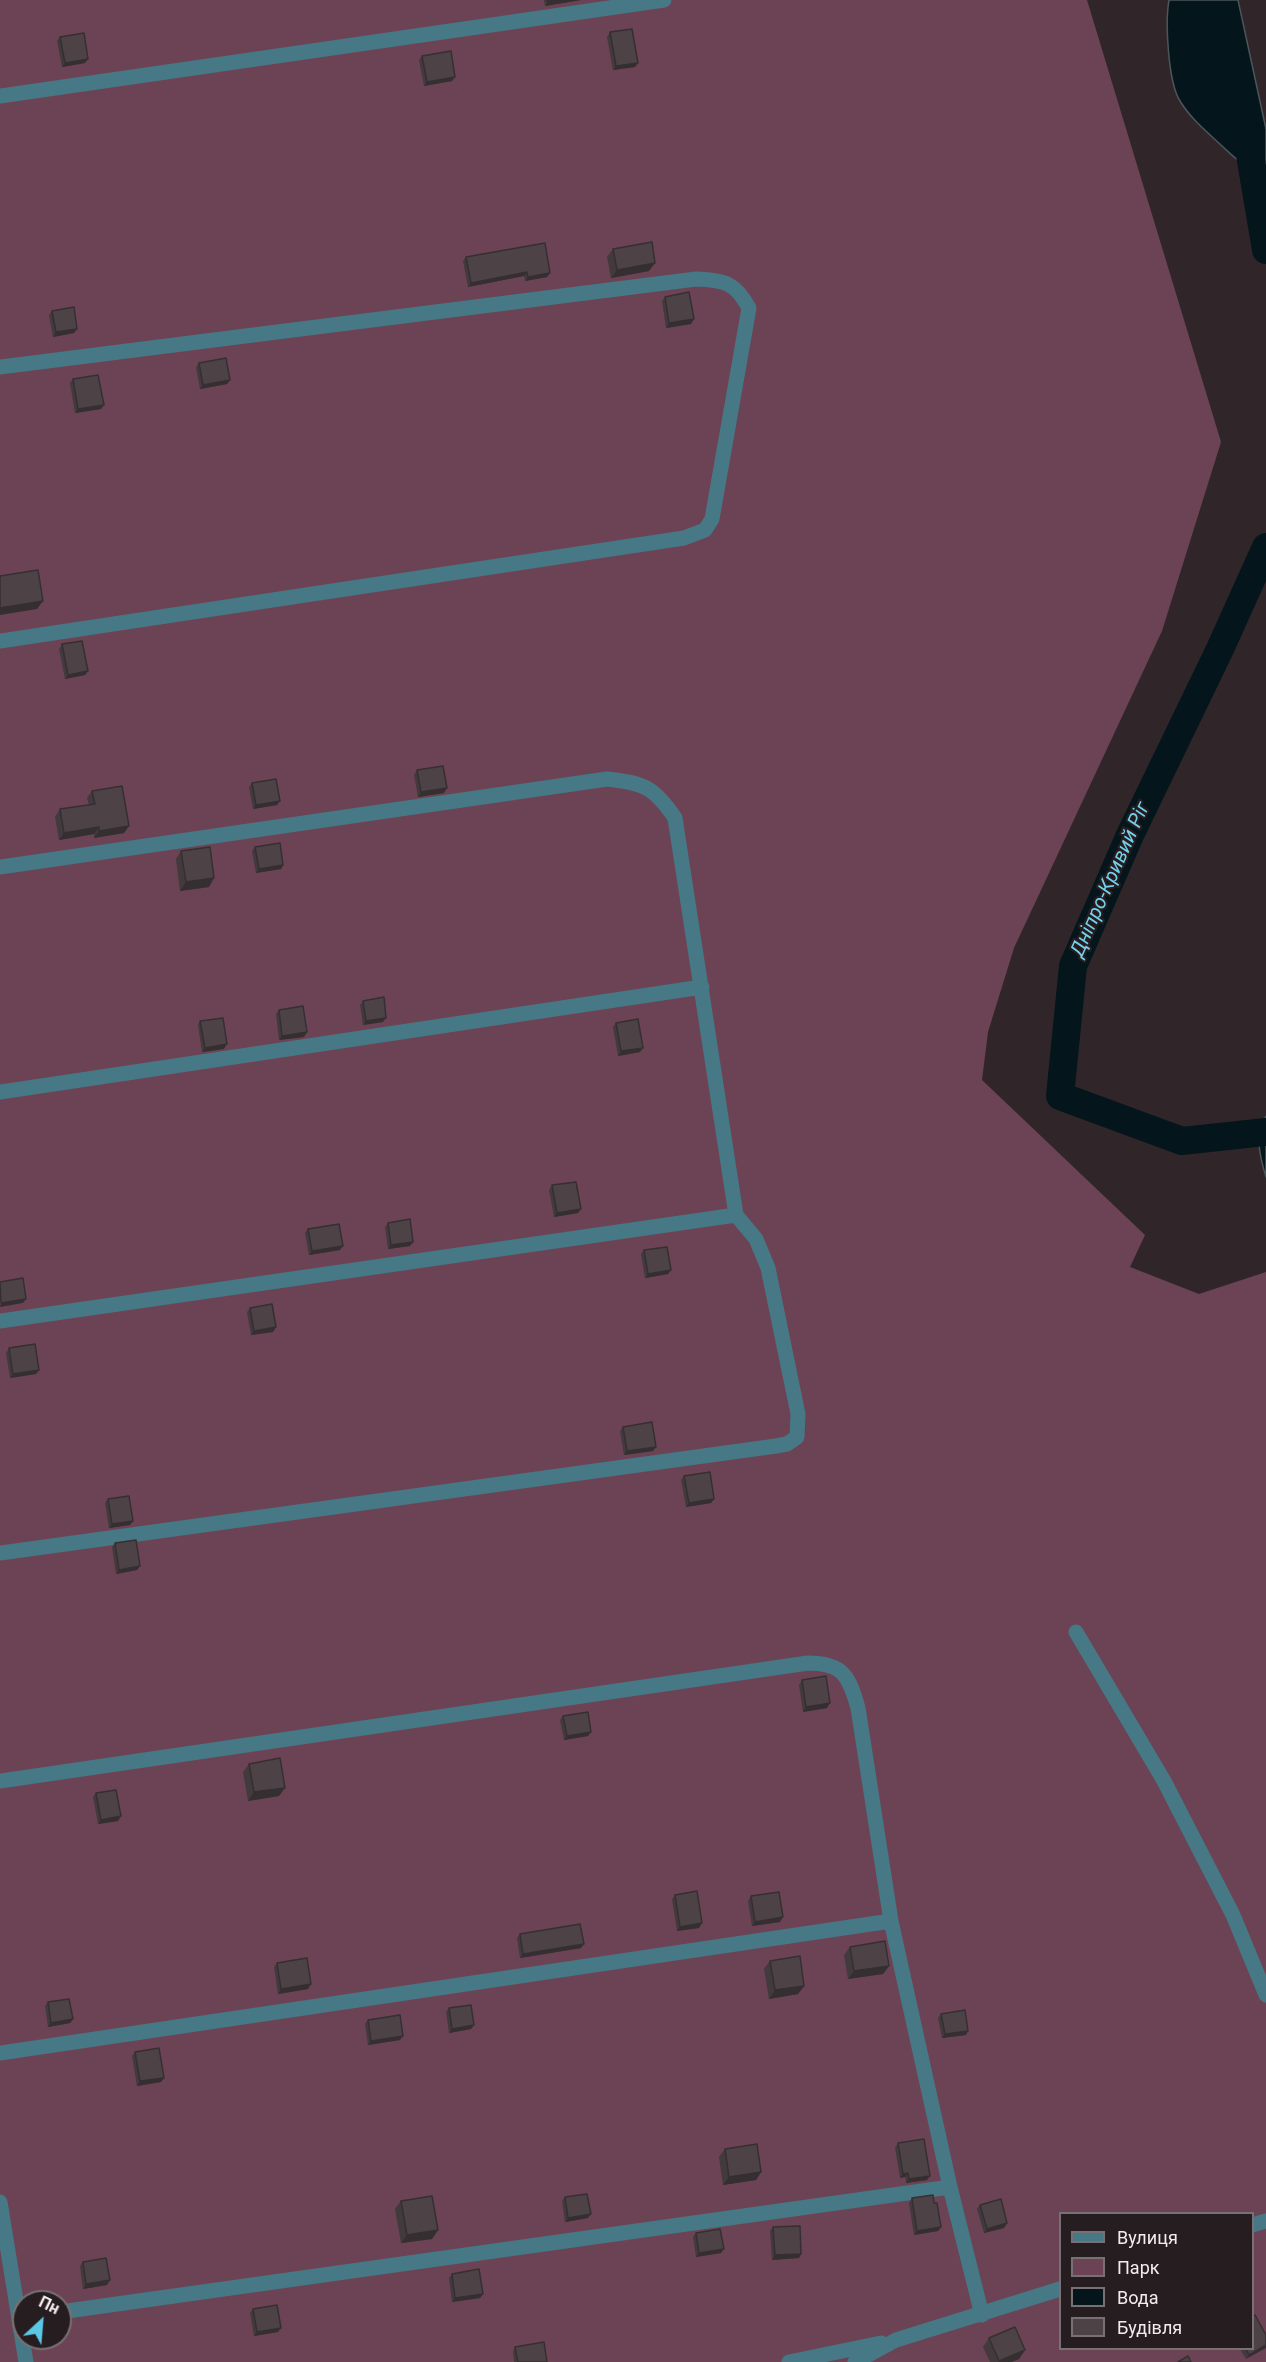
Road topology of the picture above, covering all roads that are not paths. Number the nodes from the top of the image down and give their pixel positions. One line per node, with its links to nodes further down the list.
1 (664, 0): 2 (street)
2 (0, 96)
3 (0, 367): 4 (street)
4 (0, 641)
5 (0, 867): 6 (street)
6 (702, 987): 7 (street); 8 (street)
7 (0, 1092)
8 (736, 1215): 9 (street); 10 (street)
9 (0, 1321)
10 (0, 1553)
11 (1076, 1632): 14 (street)
12 (0, 1781): 13 (street)
13 (891, 1921): 15 (street); 16 (street)
14 (1266, 1995)
15 (0, 2053)
16 (950, 2187): 20 (street); 21 (street)
17 (0, 2202): 19 (street)
18 (1059, 2289): 21 (street)
19 (17, 2290)
20 (72, 2310)
21 (982, 2315): 22 (street)
22 (896, 2340): 23 (street); 24 (street)
23 (789, 2362)
24 (855, 2362)

